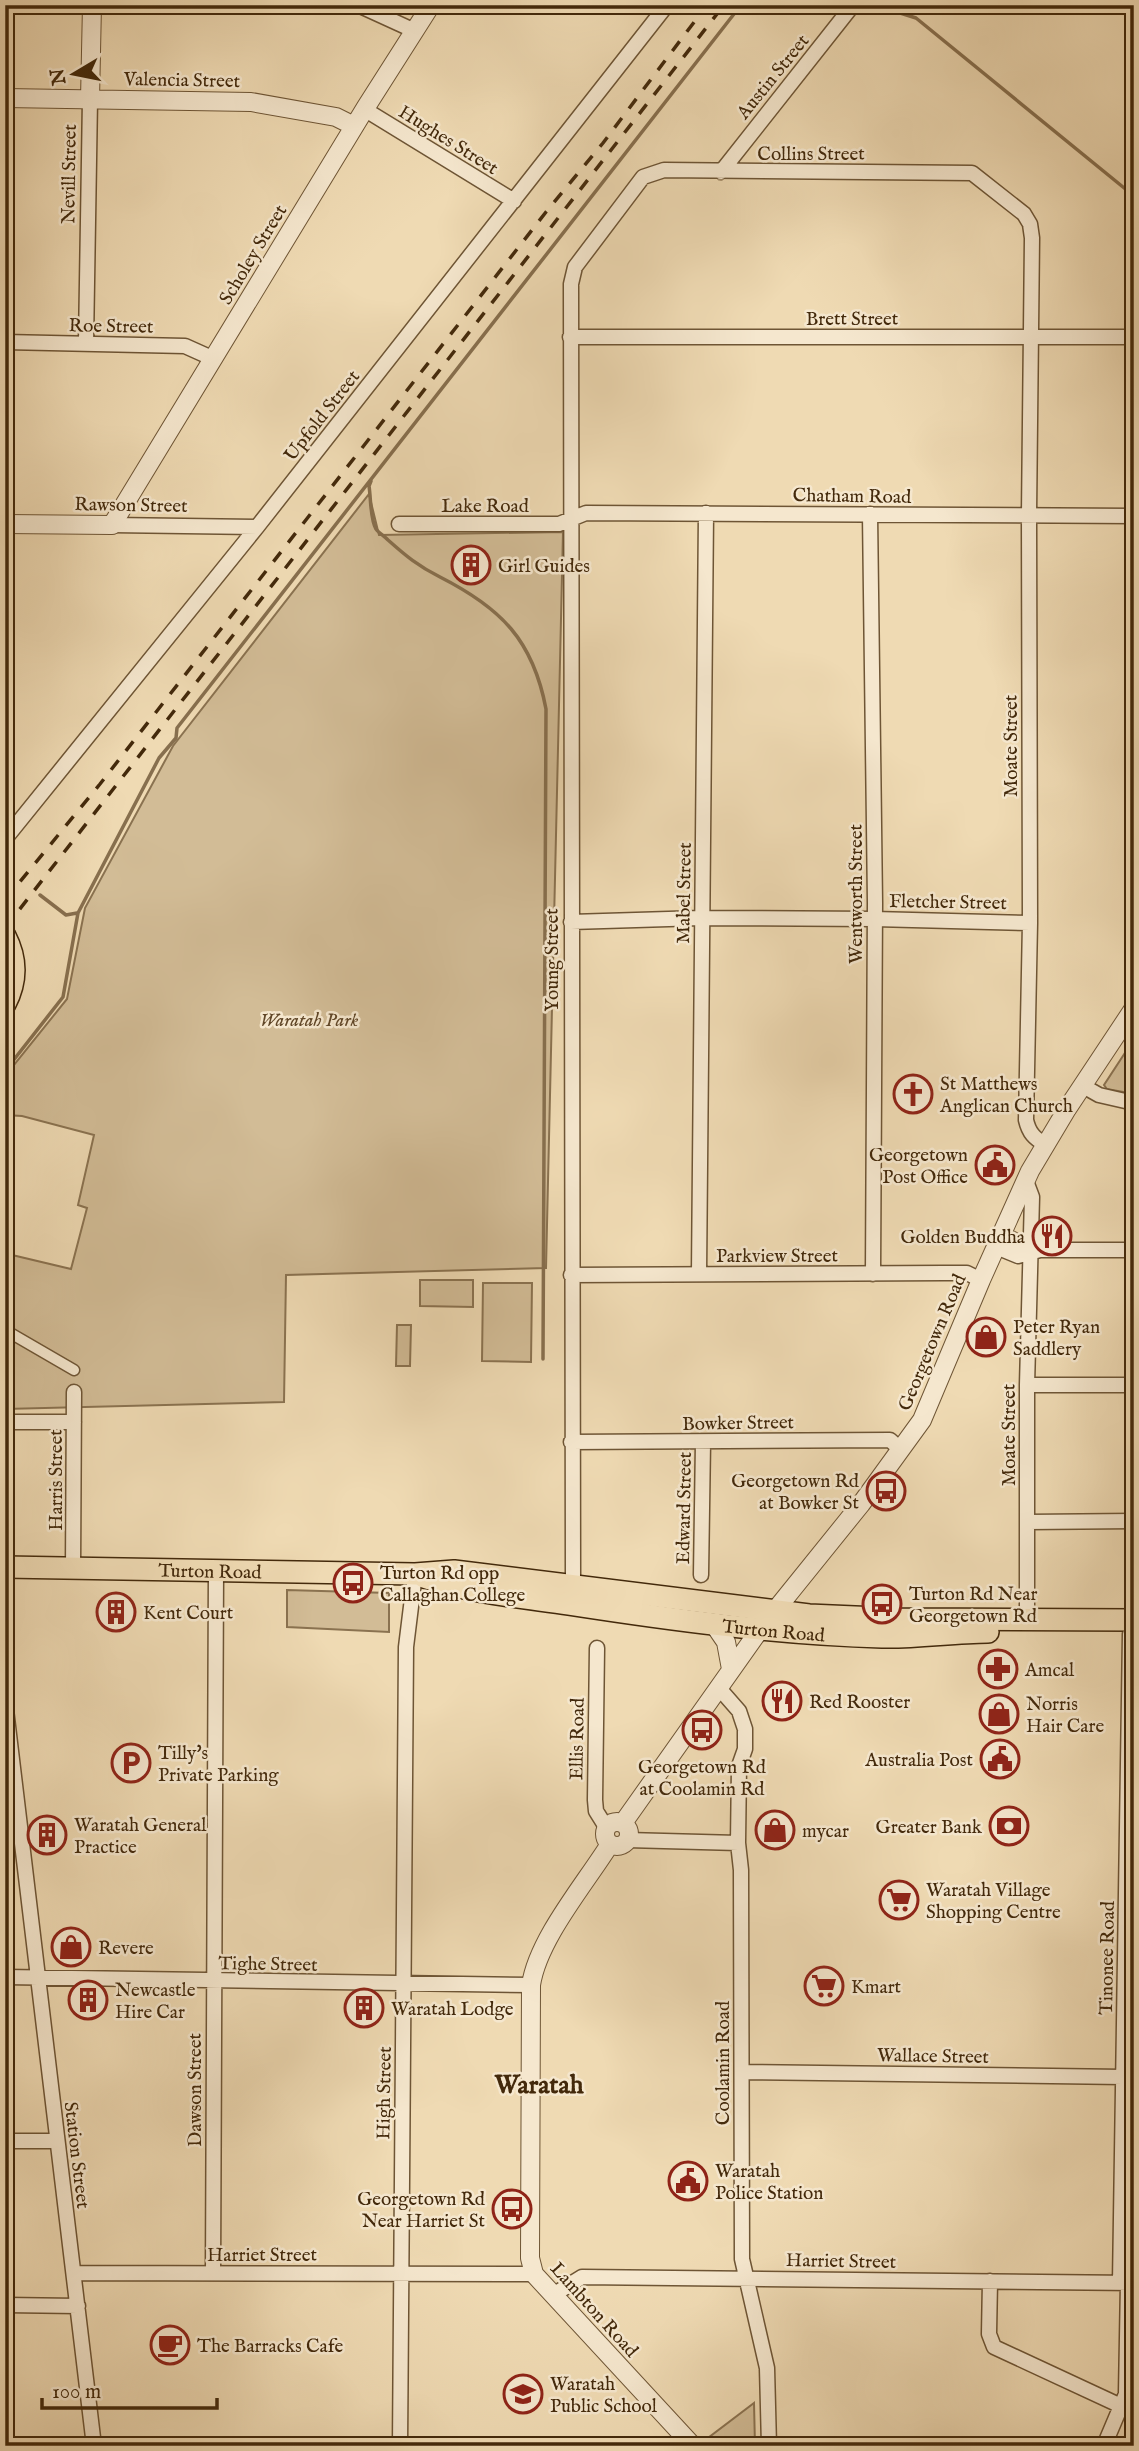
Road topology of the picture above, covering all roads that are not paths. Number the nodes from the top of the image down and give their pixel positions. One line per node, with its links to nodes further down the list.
1 (92, 5): 8 (street, Nevill Street)
2 (358, 5): 6 (street)
3 (431, 5): 6 (street, Scholey Street)
4 (853, 5): 11 (street, Austin Street)
5 (659, 8): 12 (street, Upfold Street)
6 (415, 31): 9 (street, Scholey Street)
7 (5, 98): 8 (street, Valencia Street)
8 (90, 99): 10 (street, Valencia Street); 17 (street, Nevill Street)
9 (364, 109): 10 (street, Scholey Street); 12 (street, Hughes Street)
10 (354, 126): 18 (street, Scholey Street)
11 (721, 172): 13 (street, Collins Street); 15 (street, Collins Street)
12 (514, 201): 27 (street, Upfold Street)
13 (570, 337): 15 (street, Brett Street); 23 (street, Young Street)
14 (1134, 337): 15 (street, Brett Street)
15 (1030, 338): 21 (street, Moate Street)
16 (5, 342): 17 (street, Roe Street)
17 (86, 343): 18 (street, Roe Street)
18 (214, 359): 26 (street, Scholey Street)
19 (706, 513): 20 (street, Chatham Road); 23 (street, Chatham Road); 29 (street, Mabel Street)
20 (870, 514): 21 (street, Chatham Road); 30 (street, Wentworth Street)
21 (1029, 515): 22 (street, Chatham Road); 32 (street, Moate Street)
22 (1134, 516)
23 (571, 520): 25 (street, Lake Road); 31 (street, Young Street)
24 (5, 524): 26 (street, Rawson Street)
25 (399, 524)
26 (112, 525): 27 (street, Rawson Street)
27 (257, 527): 28 (street, Upfold Street)
28 (5, 839)
29 (701, 918): 30 (street, Fletcher Street); 31 (street, Fletcher Street); 43 (street, Mabel Street)
30 (874, 919): 32 (street, Fletcher Street); 44 (street, Wentworth Street)
31 (570, 922): 45 (street, Young Street)
32 (1030, 923): 38 (street, Moate Street)
33 (5, 936): 34 (main road)
34 (5, 1004)
35 (1134, 1008): 36 (street, Georgetown Road)
36 (1083, 1086): 37 (street); 38 (street, Georgetown Road)
37 (1134, 1103)
38 (1046, 1145): 39 (street, Georgetown Road)
39 (1026, 1181): 40 (street, Georgetown Road); 42 (street, Moate Street)
40 (999, 1241): 42 (street); 46 (street, Georgetown Road)
41 (1134, 1250): 42 (street)
42 (1031, 1252): 49 (street, Moate Street)
43 (699, 1274): 44 (street, Parkview Street); 45 (street, Parkview Street)
44 (873, 1274): 46 (street, Parkview Street)
45 (571, 1275): 54 (street, Young Street)
46 (981, 1280): 56 (street, Georgetown Road)
47 (5, 1330): 48 (street)
48 (74, 1370)
49 (1027, 1385): 50 (street); 58 (street, Moate Street)
50 (1134, 1385)
51 (74, 1392): 53 (street, Harris Street)
52 (5, 1422): 53 (street)
53 (74, 1422): 60 (street, Harris Street)
54 (571, 1442): 55 (street, Bowker Street); 64 (street, Young Street)
55 (703, 1442): 56 (street, Bowker Street); 63 (street, Edward Street)
56 (901, 1450): 65 (street, Georgetown Road)
57 (1134, 1521): 58 (street)
58 (1028, 1522): 66 (street, Moate Street)
59 (5, 1567): 60 (main road, Turton Road)
60 (74, 1568): 61 (main road, Turton Road)
61 (216, 1570): 62 (main road, Turton Road); 79 (street, Dawson Street)
62 (415, 1574): 64 (main road, Turton Road); 67 (main road, Turton Road); 80 (street, High Street)
63 (701, 1575)
64 (573, 1584): 65 (main road, Turton Road)
65 (776, 1612): 66 (main road, Turton Road); 68 (street, Georgetown Road)
66 (1027, 1619): 69 (main road, Turton Road)
67 (713, 1623): 68 (main road, Turton Road); 71 (street)
68 (761, 1628): 69 (main road, Turton Road); 71 (street, Georgetown Road)
69 (1133, 1629): 83 (street, Tinonee Road)
70 (597, 1648): 75 (street, Ellis Road)
71 (732, 1669): 72 (street, Georgetown Road)
72 (718, 1687): 75 (street, Georgetown Road); 76 (street, Coolamin Road)
73 (5, 1701): 74 (street, Station Street)
74 (10, 1772): 78 (street, Station Street)
75 (617, 1834): 76 (street); 81 (street, Georgetown Road)
76 (738, 1843): 82 (street, Coolamin Road)
77 (5, 1977): 78 (street, Tighe Street)
78 (38, 1978): 79 (street, Tighe Street); 85 (street, Station Street)
79 (213, 1981): 80 (street, Tighe Street); 88 (street, Dawson Street)
80 (403, 1984): 81 (street, Tighe Street); 89 (street, High Street)
81 (531, 1985): 86 (street, Georgetown Road)
82 (742, 2072): 83 (street, Wallace Street); 90 (street, Coolamin Road)
83 (1124, 2077): 92 (street, Tinonee Road)
84 (5, 2141): 85 (street)
85 (57, 2141): 87 (street, Station Street)
86 (532, 2266): 89 (street, Harriet Street); 93 (street, Lambton Road)
87 (74, 2273): 88 (street, Harriet Street); 95 (street, Station Street)
88 (213, 2273): 89 (street, Harriet Street)
89 (401, 2274): 98 (street, High Street)
90 (746, 2278): 91 (street, Harriet Street); 93 (street, Harriet Street); 100 (street, Coolamin Road)
91 (990, 2281): 92 (street, Harriet Street); 96 (street)
92 (1127, 2283): 96 (street, Tinonee Road)
93 (553, 2295): 99 (street, Lambton Road)
94 (5, 2305): 95 (street)
95 (78, 2306): 97 (street, Station Street)
96 (1128, 2409): 101 (street, Tinonee Road)
97 (94, 2446)
98 (400, 2446)
99 (693, 2446)
100 (769, 2446)
101 (1104, 2446)

